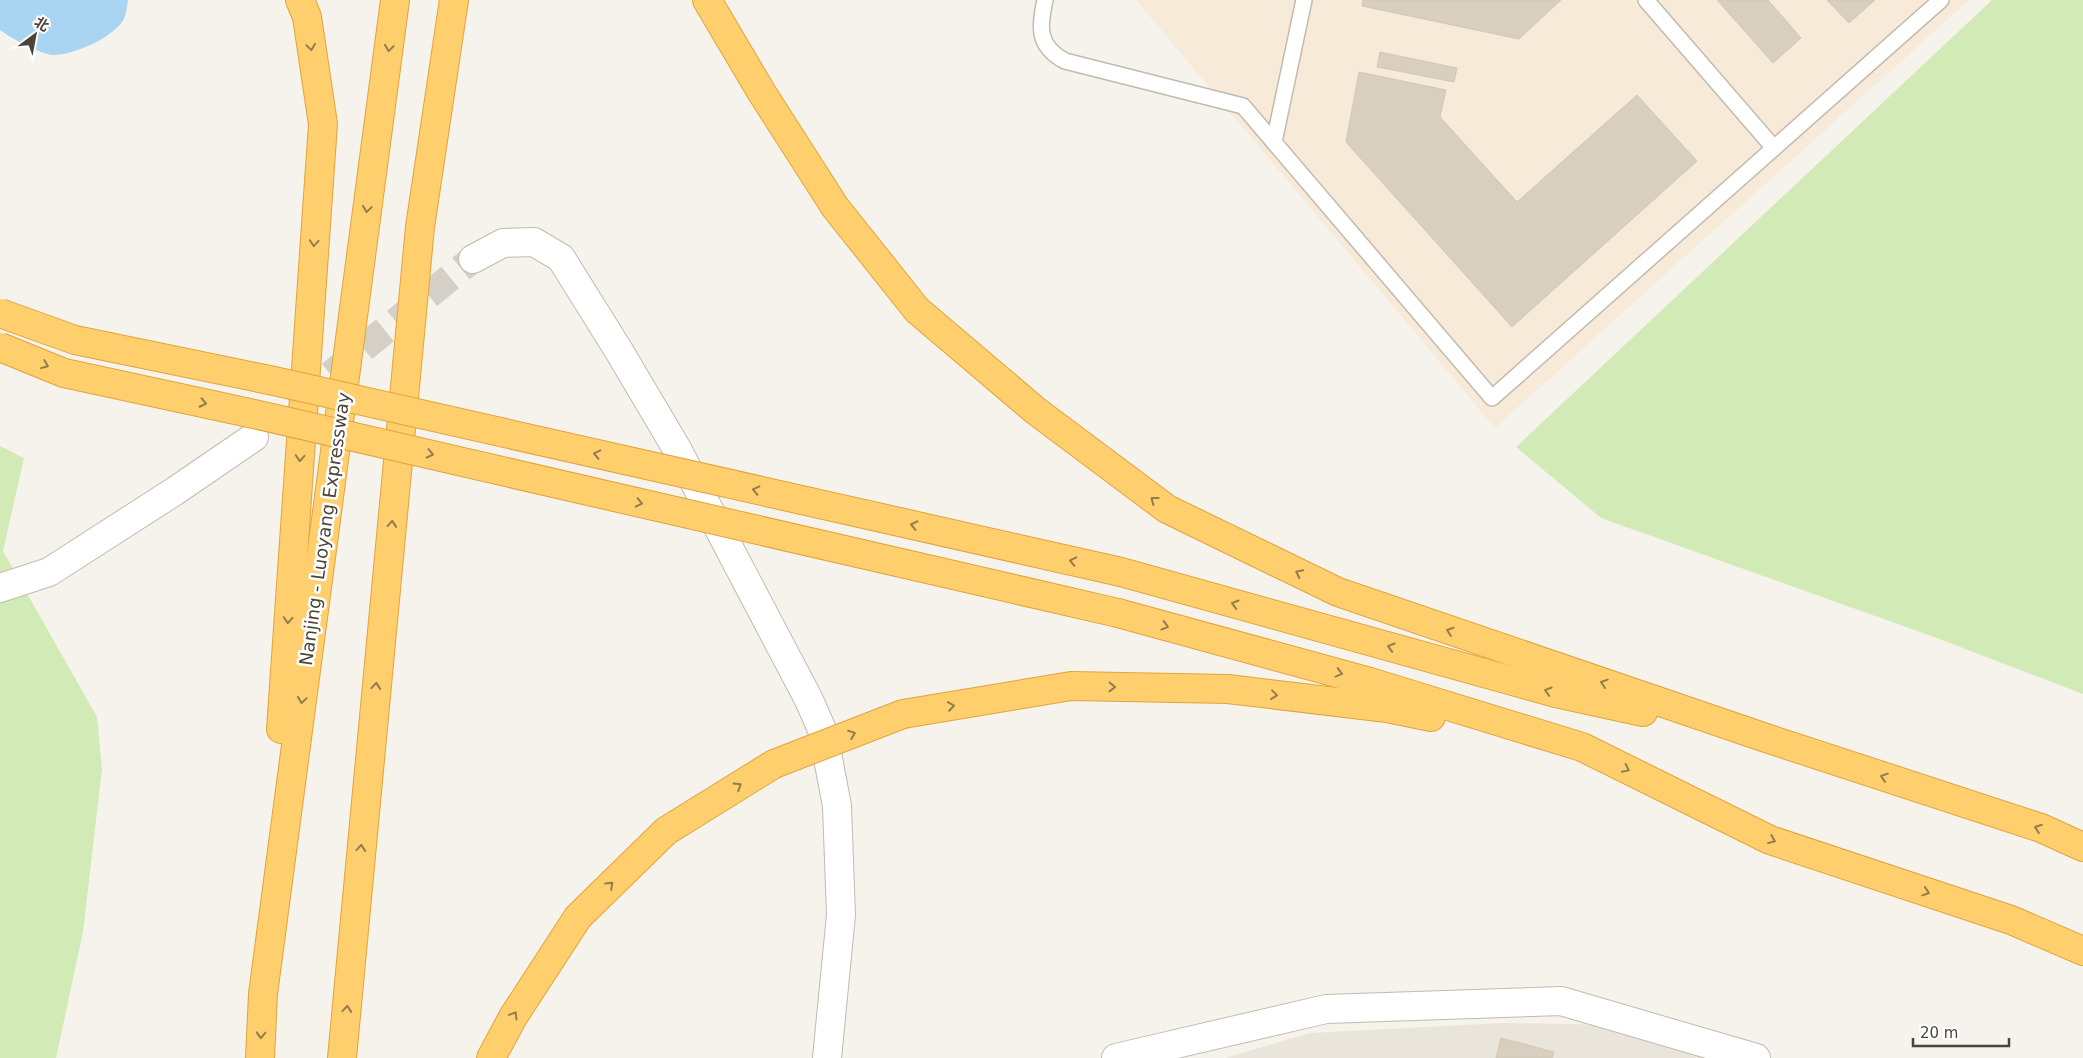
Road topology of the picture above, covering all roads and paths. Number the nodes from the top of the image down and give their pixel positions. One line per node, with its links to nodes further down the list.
1 (300, 0): 20 (highway, one-way to 20)
2 (395, 0): 20 (highway, Nanjing - Luoyang Expressway, one-way to 20)
3 (454, 0): 22 (highway, one-way to 3)
4 (707, 0): 16 (highway, one-way to 4)
5 (1045, 0): 9 (lane)
6 (1304, 0): 9 (lane)
7 (1646, 0): 10 (lane)
8 (1941, 0): 10 (lane)
9 (1274, 142): 10 (lane)
10 (1774, 148)
11 (473, 259): 24 (street)
12 (0, 313): 16 (highway, one-way to 12, bridge)
13 (0, 347): 17 (highway, one-way to 17, bridge)
14 (254, 437): 15 (street)
15 (0, 588)
16 (1766, 738): 18 (highway, one-way to 16)
17 (1582, 748): 19 (highway, one-way to 19); 23 (highway, one-way to 17, bridge)
18 (2083, 847)
19 (2083, 951)
20 (262, 994): 21 (highway, Nanjing - Luoyang Expressway, one-way to 21)
21 (260, 1058)
22 (342, 1058)
23 (491, 1058)
24 (826, 1058)
25 (1116, 1058): 26 (street)
26 (1756, 1058)

